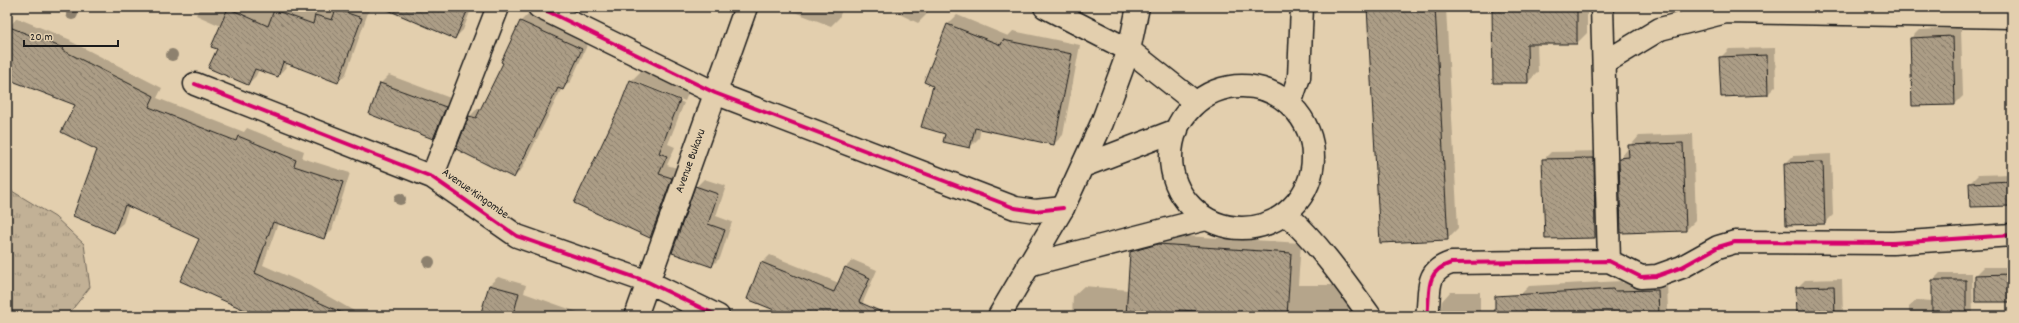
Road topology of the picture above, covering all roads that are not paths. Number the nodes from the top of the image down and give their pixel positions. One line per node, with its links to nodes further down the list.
1 (498, 7): 17 (street)
2 (540, 7): 12 (street)
3 (746, 7): 12 (street, Avenue Bukavu)
4 (1045, 7): 9 (street)
5 (1138, 7): 9 (street)
6 (1302, 7): 14 (street)
7 (1602, 7): 10 (street)
8 (2012, 17): 10 (street)
9 (1129, 50): 13 (street); 16 (street)
10 (1604, 63): 22 (street)
11 (195, 84): 17 (street, Avenue Kingombe)
12 (715, 93): 18 (street); 24 (street, Avenue Bukavu)
13 (1196, 103): 14 (street); 15 (street)
14 (1290, 104): 19 (street)
15 (1176, 130): 16 (street); 20 (street)
16 (1083, 166): 18 (street)
17 (432, 177): 24 (street, Avenue Kingombe)
18 (1063, 208): 23 (street)
19 (1286, 214): 20 (street); 28 (street)
20 (1206, 219): 23 (street)
21 (2012, 235): 22 (street)
22 (1609, 261): 29 (street)
23 (1028, 265): 27 (street)
24 (648, 282): 25 (street, Avenue Bukavu); 26 (street, Avenue Kingombe)
25 (636, 316)
26 (718, 316)
27 (999, 316)
28 (1370, 316)
29 (1427, 316)

